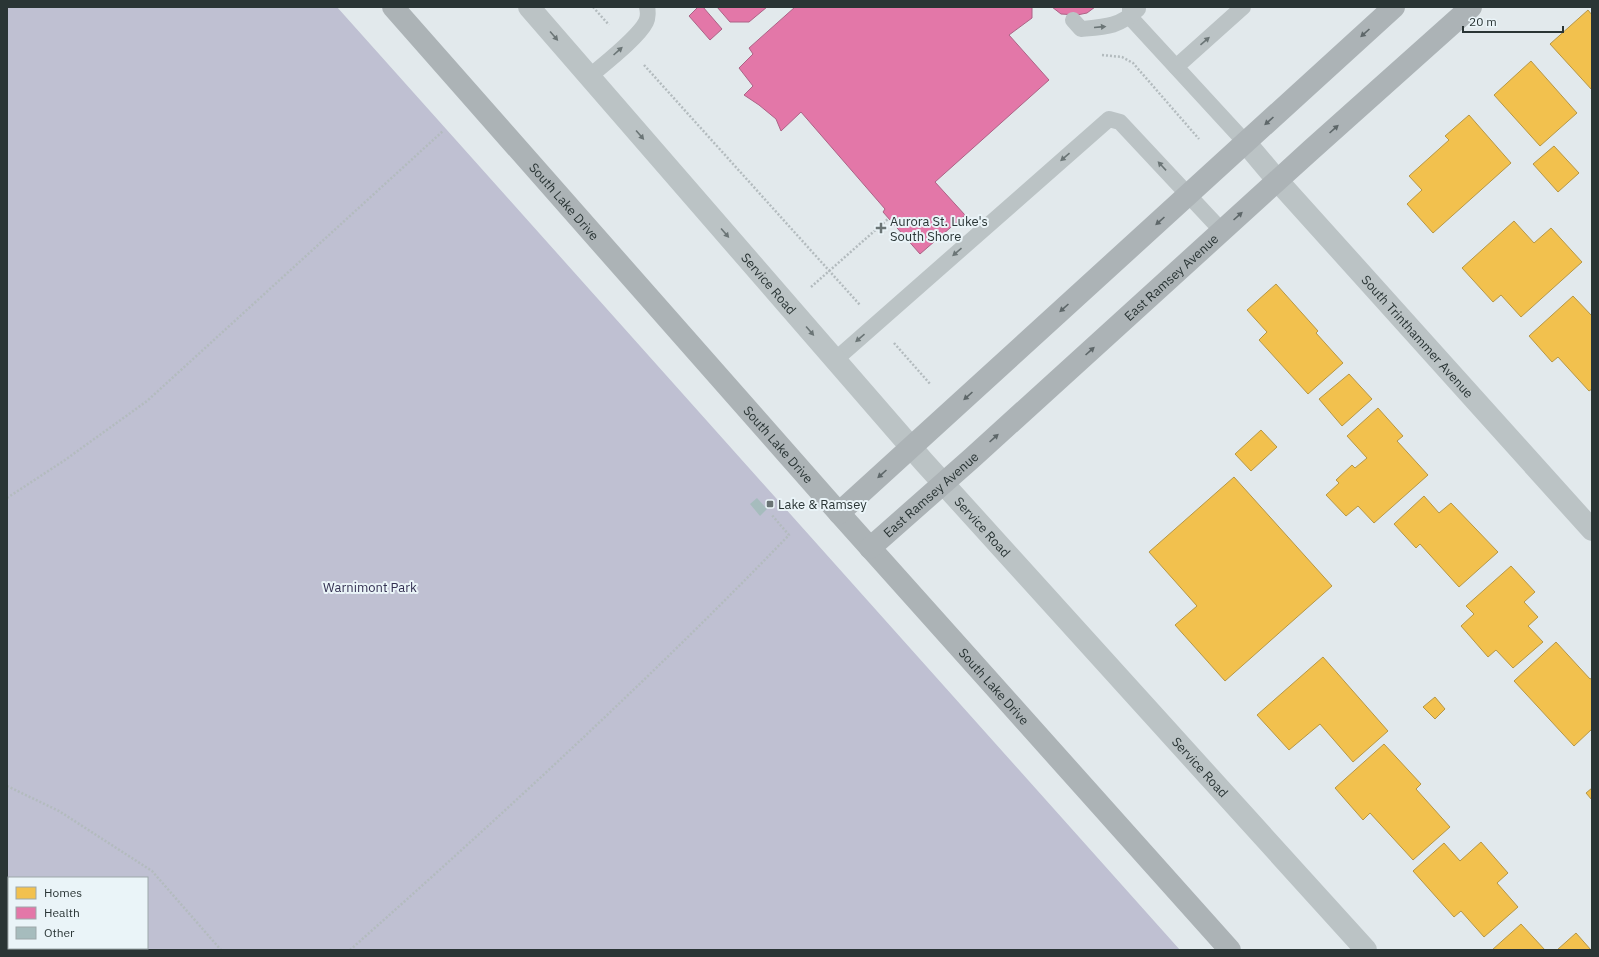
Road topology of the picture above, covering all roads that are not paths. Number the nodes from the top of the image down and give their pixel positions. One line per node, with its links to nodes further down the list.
1 (393, 7): 18 (street, South Lake Drive)
2 (529, 7): 10 (street, Service Road, one-way to 10)
3 (647, 7): 10 (lane, one-way to 3)
4 (1243, 7): 9 (lane, one-way to 4)
5 (1394, 7): 11 (street, one-way to 11)
6 (1471, 7): 12 (street, East Ramsey Avenue, one-way to 6)
7 (1133, 10): 8 (lane, one-way to 7); 9 (lane)
8 (1073, 20)
9 (1176, 67): 11 (lane)
10 (589, 77): 15 (street, Service Road, one-way to 15)
11 (1245, 142): 12 (street, South Trinthammer Avenue); 13 (street)
12 (1277, 180): 14 (street, East Ramsey Avenue, one-way to 12); 19 (street, South Trinthammer Avenue)
13 (1188, 194): 14 (lane); 15 (lane, one-way to 15); 16 (street, one-way to 16)
14 (1222, 230): 17 (street, East Ramsey Avenue, one-way to 14)
15 (835, 360): 16 (street, Service Road)
16 (911, 448): 17 (street, Service Road); 18 (street, one-way to 18)
17 (944, 484): 20 (street, East Ramsey Avenue); 22 (street, Service Road)
18 (839, 513): 20 (street, South Lake Drive)
19 (1592, 530)
20 (870, 548): 21 (street, South Lake Drive)
21 (1230, 950)
22 (1366, 950)

